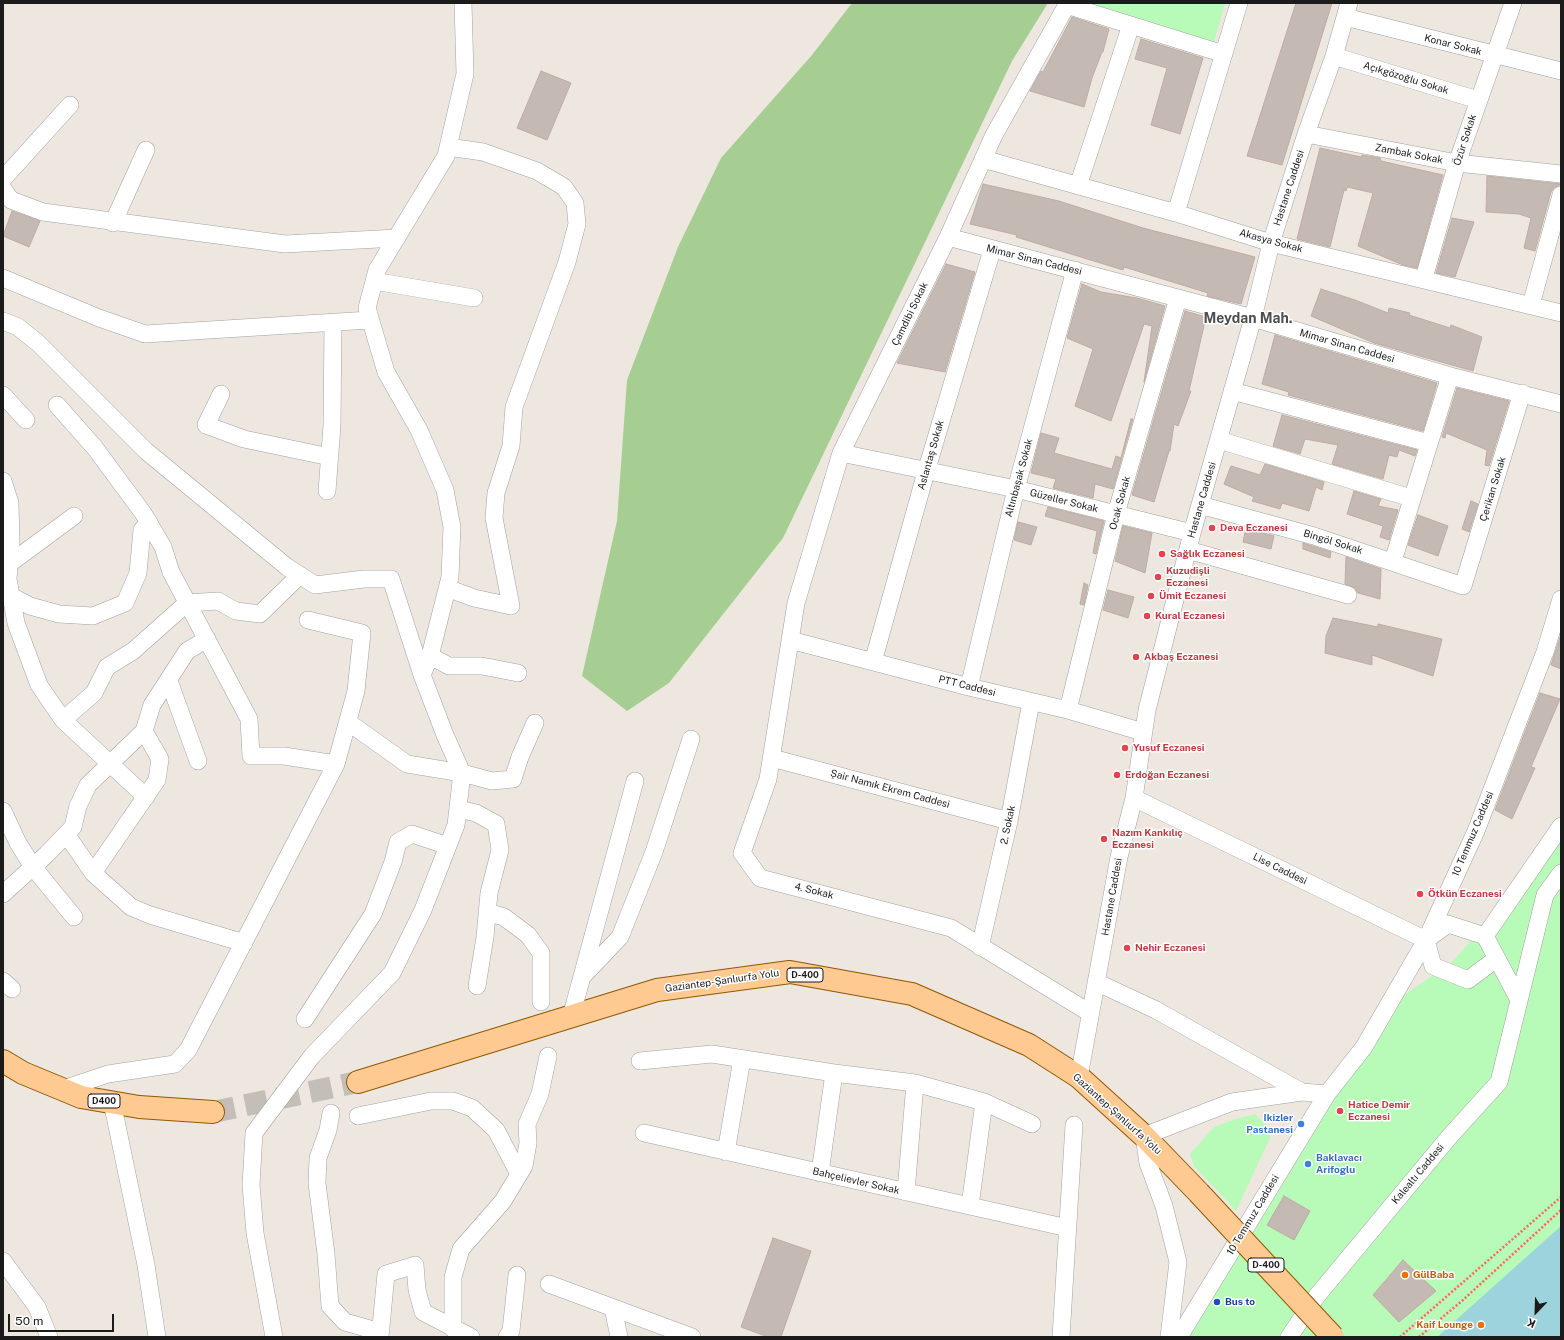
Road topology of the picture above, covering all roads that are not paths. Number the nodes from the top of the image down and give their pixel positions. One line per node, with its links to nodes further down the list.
1 (463, 3): 14 (street)
2 (1239, 3): 7 (street)
3 (1513, 3): 9 (street, Özür Sokak)
4 (1067, 4): 6 (street); 16 (street, Çamdibi Sokak)
5 (1347, 10): 8 (street, Hastane Caddesi); 9 (street, Konar Sokak)
6 (1131, 25): 7 (street); 20 (street)
7 (1224, 54): 23 (street)
8 (1334, 56): 11 (street, Açıkgözoğlu Sokak); 13 (street, Hastane Caddesi)
9 (1496, 56): 10 (street, Konar Sokak); 11 (street, Özür Sokak)
10 (1561, 71)
11 (1478, 100): 17 (street, Özür Sokak)
12 (70, 105): 19 (street)
13 (1306, 134): 17 (street, Zambak Sokak); 27 (street, Hastane Caddesi)
14 (448, 148): 26 (street); 68 (street)
15 (146, 150): 24 (street)
16 (983, 159): 20 (street, Akasya Sokak); 25 (street, Çamdibi Sokak)
17 (1457, 163): 18 (street, Zambak Sokak); 31 (street, Özür Sokak)
18 (1561, 174)
19 (3, 179)
20 (1078, 186): 23 (street, Akasya Sokak)
21 (3, 189): 24 (street)
22 (1561, 195): 35 (street)
23 (1176, 213): 27 (street, Akasya Sokak)
24 (113, 222): 26 (street)
25 (948, 237): 28 (street, Mimar Sinan Caddesi); 51 (street, Çamdibi Sokak)
26 (397, 238): 32 (street)
27 (1271, 242): 31 (street, Akasya Sokak); 37 (street, Hastane Caddesi)
28 (992, 250): 29 (street, Mimar Sinan Caddesi); 53 (street, Aslantaş Sokak)
29 (1075, 270): 34 (street, Mimar Sinan Caddesi); 55 (street, Altınbaşak Sokak)
30 (3, 278): 40 (street)
31 (1424, 278): 35 (street, Akasya Sokak)
32 (374, 282): 33 (street); 38 (street)
33 (474, 298)
34 (1178, 298): 37 (street, Mimar Sinan Caddesi); 59 (street, Ocak Sokak)
35 (1531, 306): 36 (street, Akasya Sokak)
36 (1561, 313)
37 (1253, 318): 41 (street, Mimar Sinan Caddesi); 42 (street, Hastane Caddesi)
38 (370, 320): 40 (street); 68 (street)
39 (3, 321): 66 (street)
40 (334, 323): 52 (street)
41 (1450, 376): 43 (street, Mimar Sinan Caddesi); 50 (street)
42 (1232, 392): 49 (street, Hastane Caddesi); 50 (street)
43 (1522, 393): 46 (street, Mimar Sinan Caddesi); 67 (street, Çerikan Sokak)
44 (221, 394): 52 (street)
45 (3, 395): 48 (street)
46 (1561, 404)
47 (57, 405): 61 (street)
48 (26, 420)
49 (1219, 440): 57 (street); 58 (street, Hastane Caddesi)
50 (1428, 443): 57 (street)
51 (841, 453): 53 (street, Güzeller Sokak); 75 (street, Çamdibi Sokak)
52 (330, 457): 56 (street)
53 (926, 472): 55 (street, Güzeller Sokak); 77 (street, Aslantaş Sokak)
54 (3, 481): 65 (street)
55 (1016, 489): 59 (street, Güzeller Sokak); 81 (street, Altınbaşak Sokak)
56 (327, 491)
57 (1411, 498): 64 (street)
58 (1200, 505): 62 (street, Hastane Caddesi); 64 (street, Bingöl Sokak)
59 (1116, 514): 62 (street, Güzeller Sokak); 83 (street, Ocak Sokak)
60 (74, 516): 65 (street)
61 (148, 522): 70 (street); 72 (street)
62 (1192, 532): 63 (street, Hastane Caddesi)
63 (1188, 550): 69 (street); 88 (street, Hastane Caddesi)
64 (1393, 561): 67 (street, Bingöl Sokak)
65 (9, 564): 70 (street)
66 (300, 575): 72 (street); 79 (street)
67 (1463, 586)
68 (447, 588): 76 (street)
69 (1348, 595)
70 (11, 596): 84 (street)
71 (1561, 599): 111 (street, 10 Temmuz Caddesi)
72 (188, 603): 74 (street); 84 (street)
73 (308, 620): 85 (street)
74 (207, 640): 80 (street); 93 (street)
75 (790, 640): 77 (street, PTT Caddesi); 90 (street, 4. Sokak)
76 (430, 656): 78 (street); 79 (street)
77 (873, 662): 81 (street, PTT Caddesi)
78 (518, 673)
79 (422, 675): 94 (street)
80 (169, 681): 87 (street); 91 (street)
81 (968, 687): 82 (street, PTT Caddesi)
82 (1031, 702): 83 (street, PTT Caddesi); 100 (street, 2. Sokak)
83 (1068, 710): 88 (street, PTT Caddesi)
84 (63, 720): 92 (street)
85 (348, 722): 93 (street); 94 (street)
86 (535, 723): 94 (street)
87 (144, 731): 92 (street); 96 (street)
88 (1143, 732): 97 (street, Hastane Caddesi)
89 (691, 739): 115 (street)
90 (772, 758): 100 (street, Şair Namık Ekrem Caddesi); 113 (street, 4. Sokak)
91 (198, 760)
92 (110, 764): 96 (street); 102 (street)
93 (336, 764): 112 (street)
94 (462, 773): 98 (street)
95 (635, 781): 115 (street)
96 (146, 797): 105 (street)
97 (1134, 798): 111 (street, Lise Caddesi); 116 (street, Hastane Caddesi)
98 (458, 809): 103 (street); 108 (street)
99 (3, 811): 104 (street)
100 (1009, 821): 113 (street, 2. Sokak)
101 (1561, 826): 110 (street)
102 (66, 834): 104 (street); 105 (street)
103 (448, 846): 122 (street); 157 (street)
104 (33, 867): 107 (street); 109 (street)
105 (93, 873): 112 (street)
106 (1561, 873): 118 (street, Kalealtı Caddesi)
107 (3, 894)
108 (487, 912): 117 (street); 119 (street)
109 (74, 917)
110 (1485, 936): 111 (street); 114 (street)
111 (1426, 940): 114 (street); 133 (street, 10 Temmuz Caddesi)
112 (244, 943): 131 (street)
113 (980, 947): 120 (street, 4. Sokak)
114 (1496, 959): 118 (street)
115 (582, 977): 121 (street)
116 (1096, 982): 120 (street, Hastane Caddesi); 132 (street)
117 (477, 986)
118 (1519, 1000): 165 (street, Kalealtı Caddesi)
119 (541, 1002)
120 (1090, 1014): 128 (street, Hastane Caddesi)
121 (571, 1017): 128 (main road, Gaziantep-Şanlıurfa Yolu / D-400); 129 (main road, Gaziantep-Şanlıurfa Yolu / D-400)
122 (305, 1019)
123 (548, 1056): 145 (street)
124 (742, 1059): 126 (street); 127 (street); 143 (street)
125 (3, 1061): 131 (main road, D400)
126 (640, 1061)
127 (834, 1073): 130 (street); 144 (street)
128 (1079, 1077): 142 (main road, Gaziantep-Şanlıurfa Yolu / D-400)
129 (358, 1082)
130 (915, 1083): 135 (street); 146 (street)
131 (63, 1089): 134 (main road, D400)
132 (1302, 1092): 133 (street); 142 (street)
133 (1327, 1094): 164 (street, 10 Temmuz Caddesi)
134 (112, 1102): 136 (main road, D400); 156 (street)
135 (984, 1102): 139 (street); 147 (street)
136 (213, 1112)
137 (331, 1113): 154 (street)
138 (358, 1116): 145 (street)
139 (1032, 1124)
140 (1074, 1125): 148 (street)
141 (644, 1134): 143 (street, Bahçelievler Sokak)
142 (1144, 1136): 163 (street); 166 (main road, Gaziantep-Şanlıurfa Yolu / D-400, bridge)
143 (726, 1152): 144 (street, Bahçelievler Sokak)
144 (820, 1173): 146 (street, Bahçelievler Sokak)
145 (519, 1174): 153 (street)
146 (906, 1192): 147 (street, Bahçelievler Sokak)
147 (970, 1206): 148 (street, Bahçelievler Sokak)
148 (1068, 1228): 162 (street)
149 (3, 1261): 155 (street)
150 (517, 1275): 159 (street)
151 (549, 1284): 152 (street)
152 (613, 1308): 160 (street); 161 (street)
153 (453, 1329): 154 (street); 158 (street)
154 (380, 1335)
155 (49, 1337)
156 (157, 1337)
157 (274, 1337)
158 (471, 1337)
159 (507, 1337)
160 (619, 1337)
161 (692, 1337)
162 (1061, 1337)
163 (1169, 1337)
164 (1179, 1337)
165 (1289, 1337)
166 (1333, 1337)

